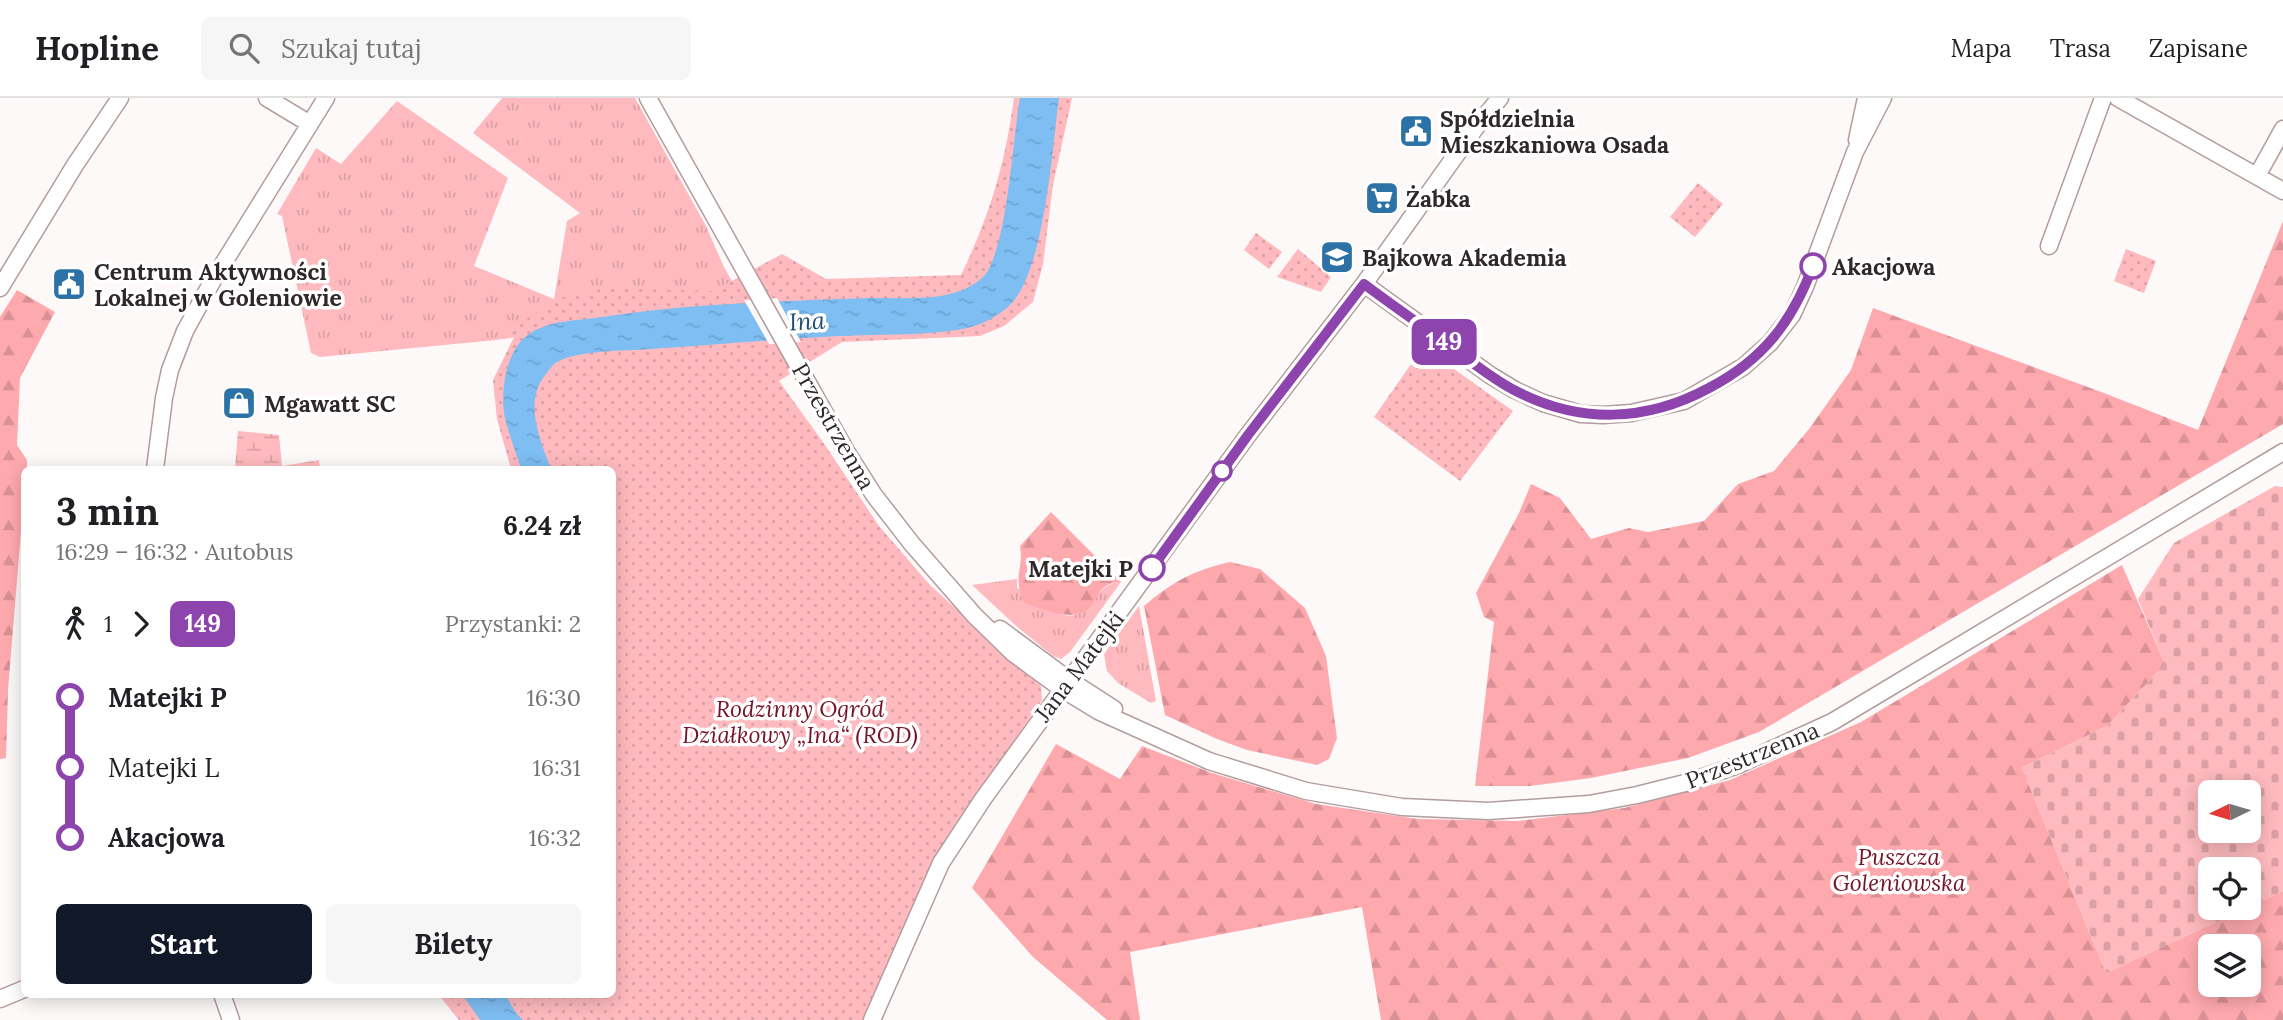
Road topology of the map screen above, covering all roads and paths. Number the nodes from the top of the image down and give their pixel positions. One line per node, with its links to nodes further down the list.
1 (120, 98): 17 (street)
2 (267, 98): 10 (street)
3 (326, 98): 10 (street)
4 (648, 98): 20 (street, Przestrzenna)
5 (1500, 98): 16 (street, Jana Matejki)
6 (1866, 98): 12 (street)
7 (1883, 98): 12 (street)
8 (2103, 98): 15 (street)
9 (2118, 98): 13 (street)
10 (310, 124): 19 (street)
11 (2283, 129): 13 (street)
12 (1855, 152): 16 (street)
13 (2257, 176): 14 (street)
14 (2283, 191)
15 (2049, 246)
16 (1364, 284): 20 (street, Jana Matejki)
17 (0, 288)
18 (2283, 452): 20 (street, Przestrzenna)
19 (155, 466)
20 (1065, 685): 25 (street, Jana Matejki)
21 (21, 990): 23 (street)
22 (223, 998): 24 (street)
23 (0, 999)
24 (231, 1020)
25 (872, 1020)

